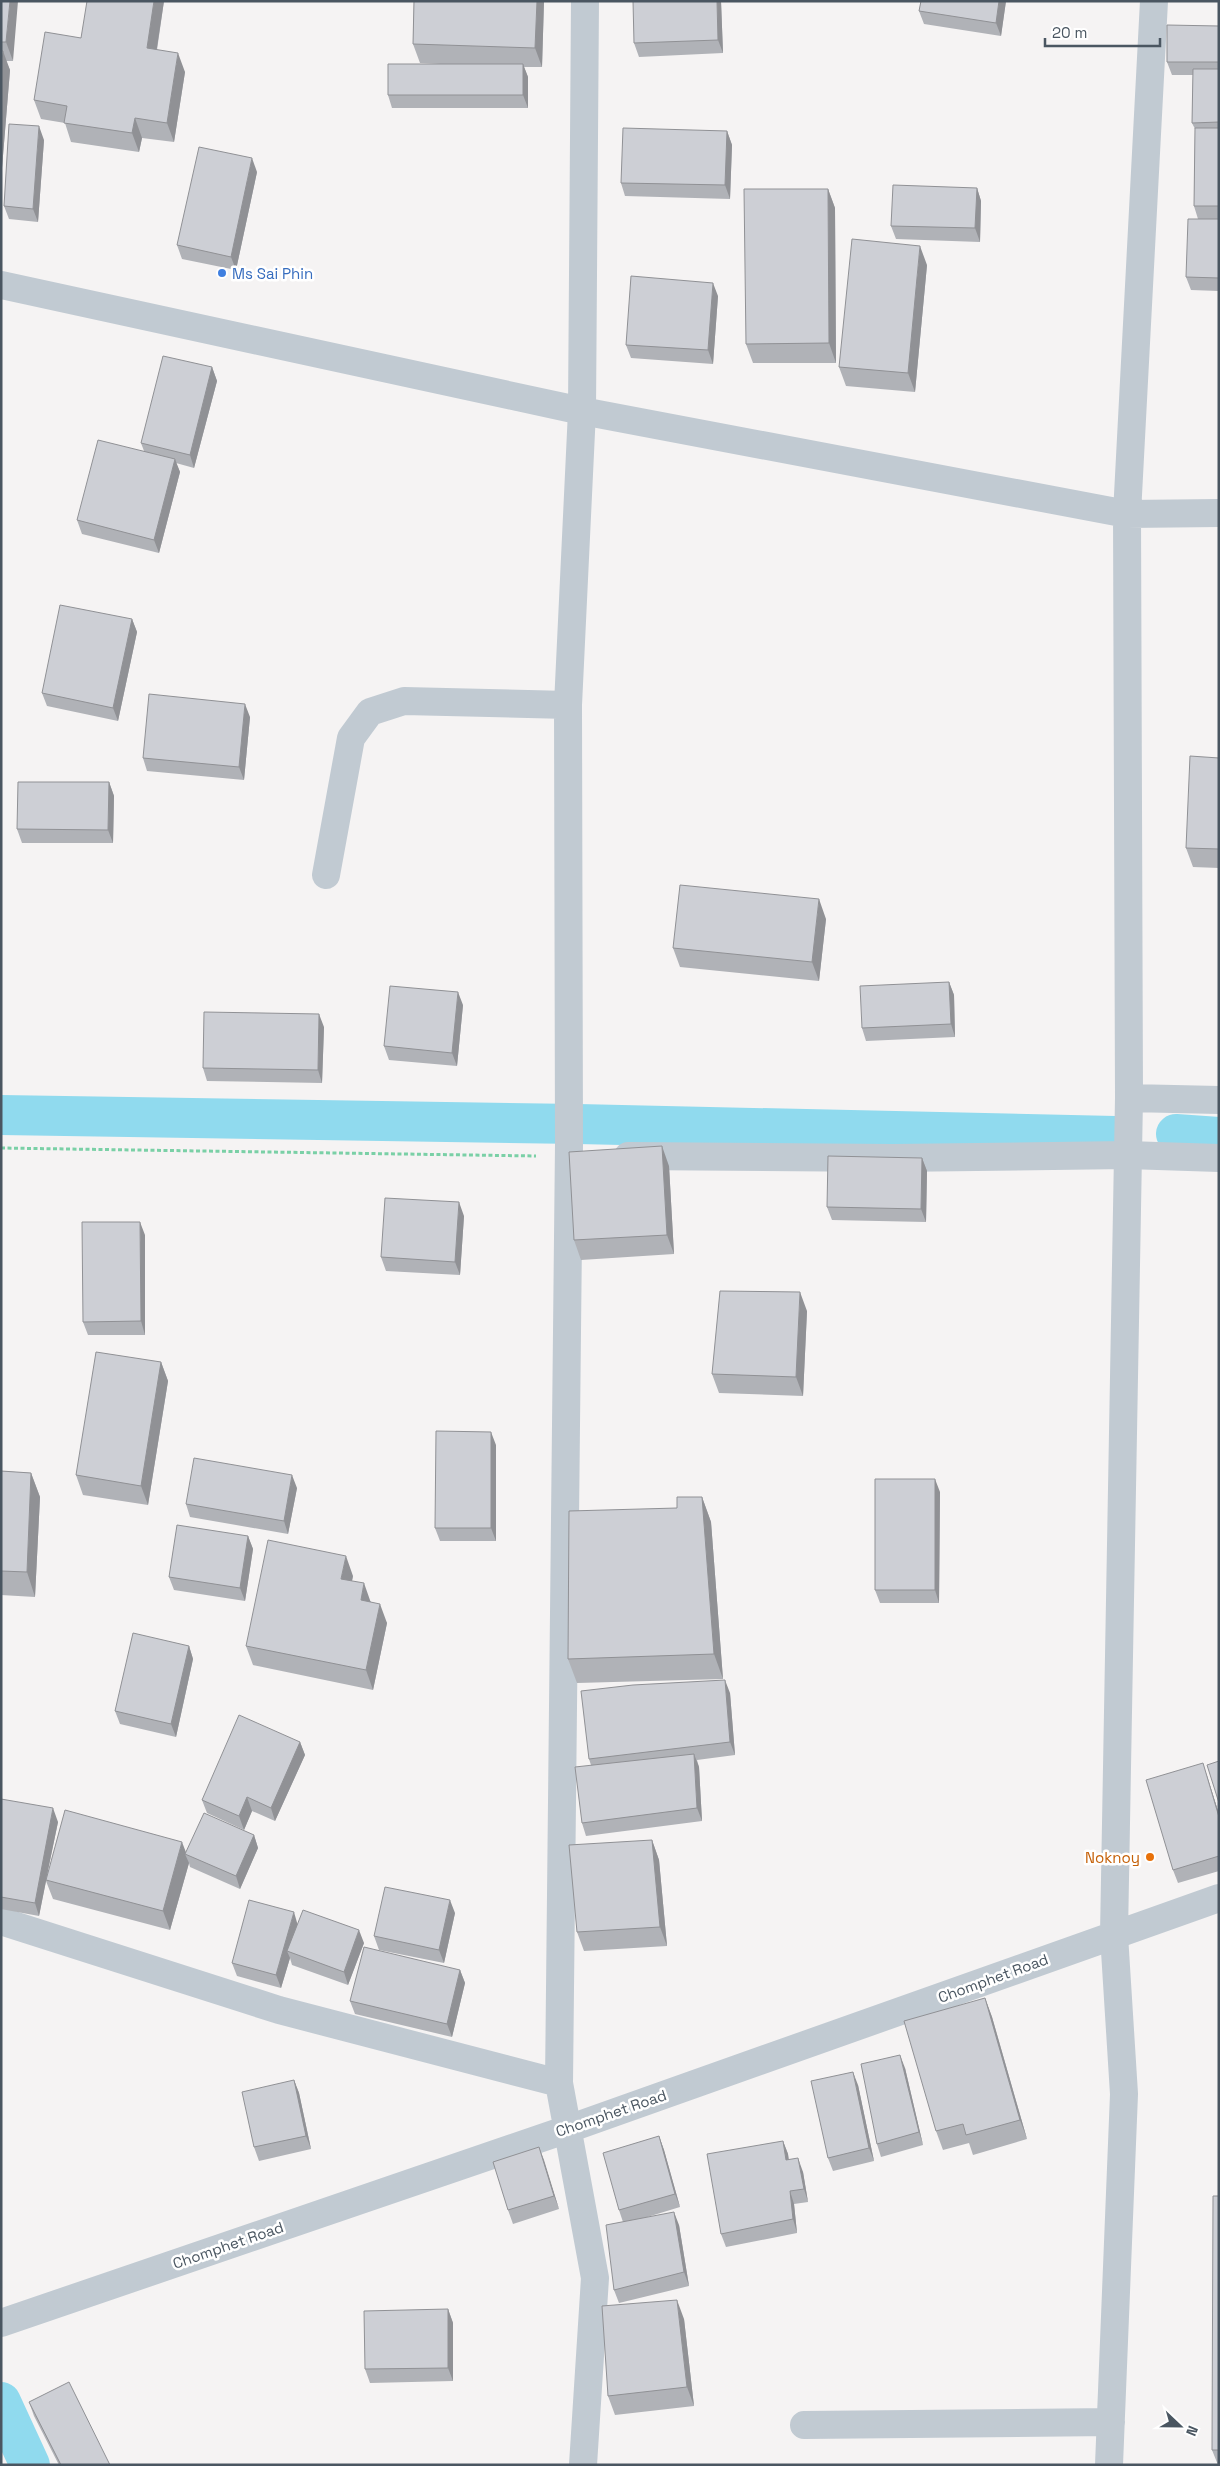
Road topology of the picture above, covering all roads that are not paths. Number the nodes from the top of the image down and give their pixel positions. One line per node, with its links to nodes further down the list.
1 (585, 1): 4 (street)
2 (1154, 1): 6 (street)
3 (1, 285): 4 (street)
4 (582, 411): 6 (street); 7 (street)
5 (1219, 513): 6 (street)
6 (1127, 514): 9 (street)
7 (568, 705): 8 (street); 11 (street)
8 (326, 875)
9 (1129, 1098): 10 (street); 12 (street)
10 (1219, 1100)
11 (569, 1150): 12 (street); 17 (street)
12 (1126, 1155): 13 (street); 16 (street)
13 (1219, 1158)
14 (1219, 1898): 16 (street, Chomphet Road)
15 (1, 1921): 17 (street)
16 (1114, 1935): 18 (street, Chomphet Road); 20 (street)
17 (558, 2083): 18 (street)
18 (568, 2128): 19 (street, Chomphet Road); 22 (street)
19 (6, 2321)
20 (1110, 2422): 21 (street); 23 (street)
21 (804, 2425)
22 (583, 2465)
23 (1109, 2465)

